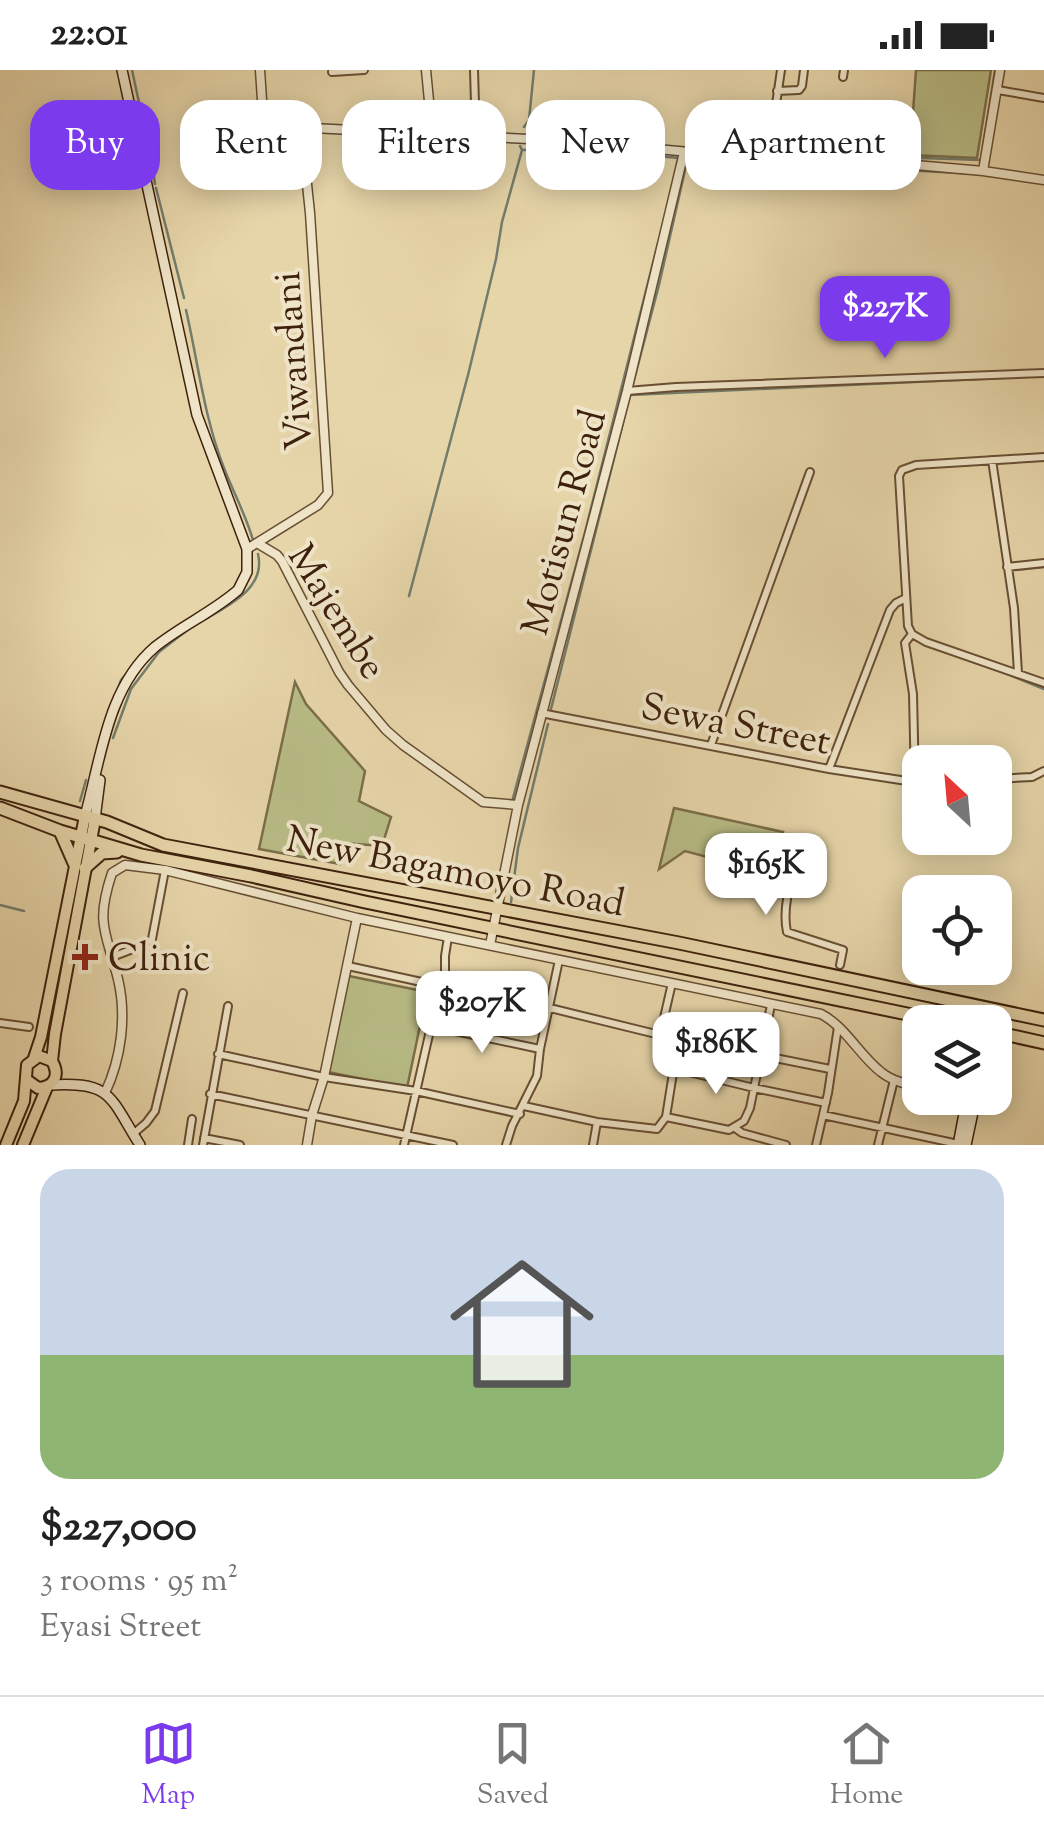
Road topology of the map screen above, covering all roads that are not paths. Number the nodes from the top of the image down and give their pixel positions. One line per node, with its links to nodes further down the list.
1 (122, 70): 29 (main road)
2 (260, 70): 13 (street)
3 (364, 70): 9 (street)
4 (426, 70): 14 (street)
5 (474, 70): 15 (street)
6 (781, 70): 11 (street)
7 (804, 70): 11 (street)
8 (1000, 70): 10 (street)
9 (332, 72)
10 (998, 90): 12 (street); 20 (street)
11 (777, 91): 16 (street)
12 (1044, 98)
13 (261, 100)
14 (429, 100)
15 (475, 100)
16 (776, 100)
17 (506, 139): 18 (street)
18 (684, 152): 24 (street, Motisun Road)
19 (921, 166): 20 (street)
20 (982, 171): 21 (street)
21 (1044, 180)
22 (308, 190): 28 (street, Viwandani)
23 (1044, 373): 24 (street)
24 (627, 391): 36 (street, Motisun Road)
25 (1044, 457): 26 (street)
26 (992, 460): 31 (street); 32 (street)
27 (810, 472): 37 (street)
28 (257, 542): 29 (street, Viwandani); 44 (street, Majembe)
29 (247, 549): 46 (main road)
30 (1044, 563): 31 (street)
31 (1008, 567): 34 (street)
32 (906, 598): 33 (street); 39 (street)
33 (912, 634): 34 (street); 38 (street)
34 (1018, 673): 35 (street)
35 (1044, 683)
36 (541, 713): 37 (street, Sewa Street); 44 (street, Motisun Road)
37 (711, 745): 39 (street, Sewa Street)
38 (915, 745)
39 (830, 769): 42 (street, Sewa Street)
40 (1044, 771): 41 (street)
41 (1012, 778)
42 (902, 780)
43 (0, 792): 46 (highway, New Bagamoyo Road)
44 (518, 806): 53 (street, Motisun Road)
45 (0, 808): 47 (highway)
46 (90, 817): 48 (main road); 53 (highway, New Bagamoyo Road)
47 (60, 831): 48 (highway); 51 (highway)
48 (85, 839): 50 (highway); 51 (main road)
49 (800, 844): 61 (street)
50 (141, 855): 51 (highway); 55 (highway, New Bagamoyo Road)
51 (80, 865): 82 (main road); 83 (main road)
52 (165, 870): 54 (street); 58 (street); 58 (street)
53 (498, 908): 55 (street, Motisun Road); 66 (highway, New Bagamoyo Road)
54 (357, 918): 56 (street); 60 (street)
55 (493, 928): 57 (street, Motisun Road); 69 (highway, New Bagamoyo Road)
56 (448, 936): 57 (street); 63 (street)
57 (490, 945): 59 (street)
58 (110, 958): 94 (street)
59 (558, 960): 62 (street); 68 (street)
60 (348, 966): 63 (street); 86 (street)
61 (840, 966)
62 (672, 982): 65 (street); 76 (street)
63 (442, 987): 68 (street); 73 (street)
64 (183, 993): 107 (street)
65 (771, 1005): 74 (street); 81 (street)
66 (969, 1005)
67 (228, 1006): 80 (street)
68 (548, 1007): 76 (street); 79 (street)
69 (902, 1013)
70 (1012, 1018): 71 (highway, New Bagamoyo Road)
71 (1044, 1020)
72 (0, 1023): 75 (street)
73 (431, 1026): 79 (street); 93 (street)
74 (838, 1026): 85 (street); 88 (street)
75 (28, 1027)
76 (660, 1035): 84 (street)
77 (1012, 1036): 78 (highway)
78 (1044, 1043)
79 (540, 1049): 97 (street)
80 (218, 1054): 86 (street); 95 (street)
81 (760, 1055): 85 (street); 92 (street)
82 (34, 1058): 83 (main road); 87 (main road)
83 (54, 1064): 90 (main road); 91 (main road)
84 (681, 1070): 92 (street); 102 (street)
85 (830, 1070): 96 (street)
86 (324, 1077): 93 (street); 98 (street)
87 (27, 1080): 91 (main road); 111 (main road)
88 (894, 1080): 89 (street); 106 (street)
89 (902, 1082)
90 (79, 1085): 91 (main road); 94 (main road)
91 (48, 1086): 112 (main road)
92 (754, 1088): 96 (street); 105 (street)
93 (416, 1092): 97 (street); 108 (street)
94 (104, 1093): 107 (main road)
95 (210, 1094): 98 (street); 109 (street)
96 (826, 1103): 99 (street)
97 (522, 1110): 104 (street); 119 (street)
98 (312, 1115): 108 (street); 116 (street)
99 (823, 1115): 106 (street); 122 (street)
100 (964, 1115): 110 (main road)
101 (967, 1115): 124 (main road)
102 (666, 1116): 104 (street); 105 (street)
103 (192, 1119): 114 (street)
104 (596, 1122): 120 (street)
105 (735, 1128): 121 (street)
106 (882, 1130): 110 (street); 123 (street)
107 (133, 1134): 113 (main road)
108 (406, 1136): 117 (street); 118 (street)
109 (203, 1142): 115 (street)
110 (958, 1144)
111 (6, 1145)
112 (23, 1145)
113 (140, 1145)
114 (188, 1145)
115 (240, 1145)
116 (307, 1145)
117 (404, 1145)
118 (454, 1145)
119 (506, 1145)
120 (593, 1145)
121 (786, 1145)
122 (816, 1145)
123 (878, 1145)
124 (966, 1145)

